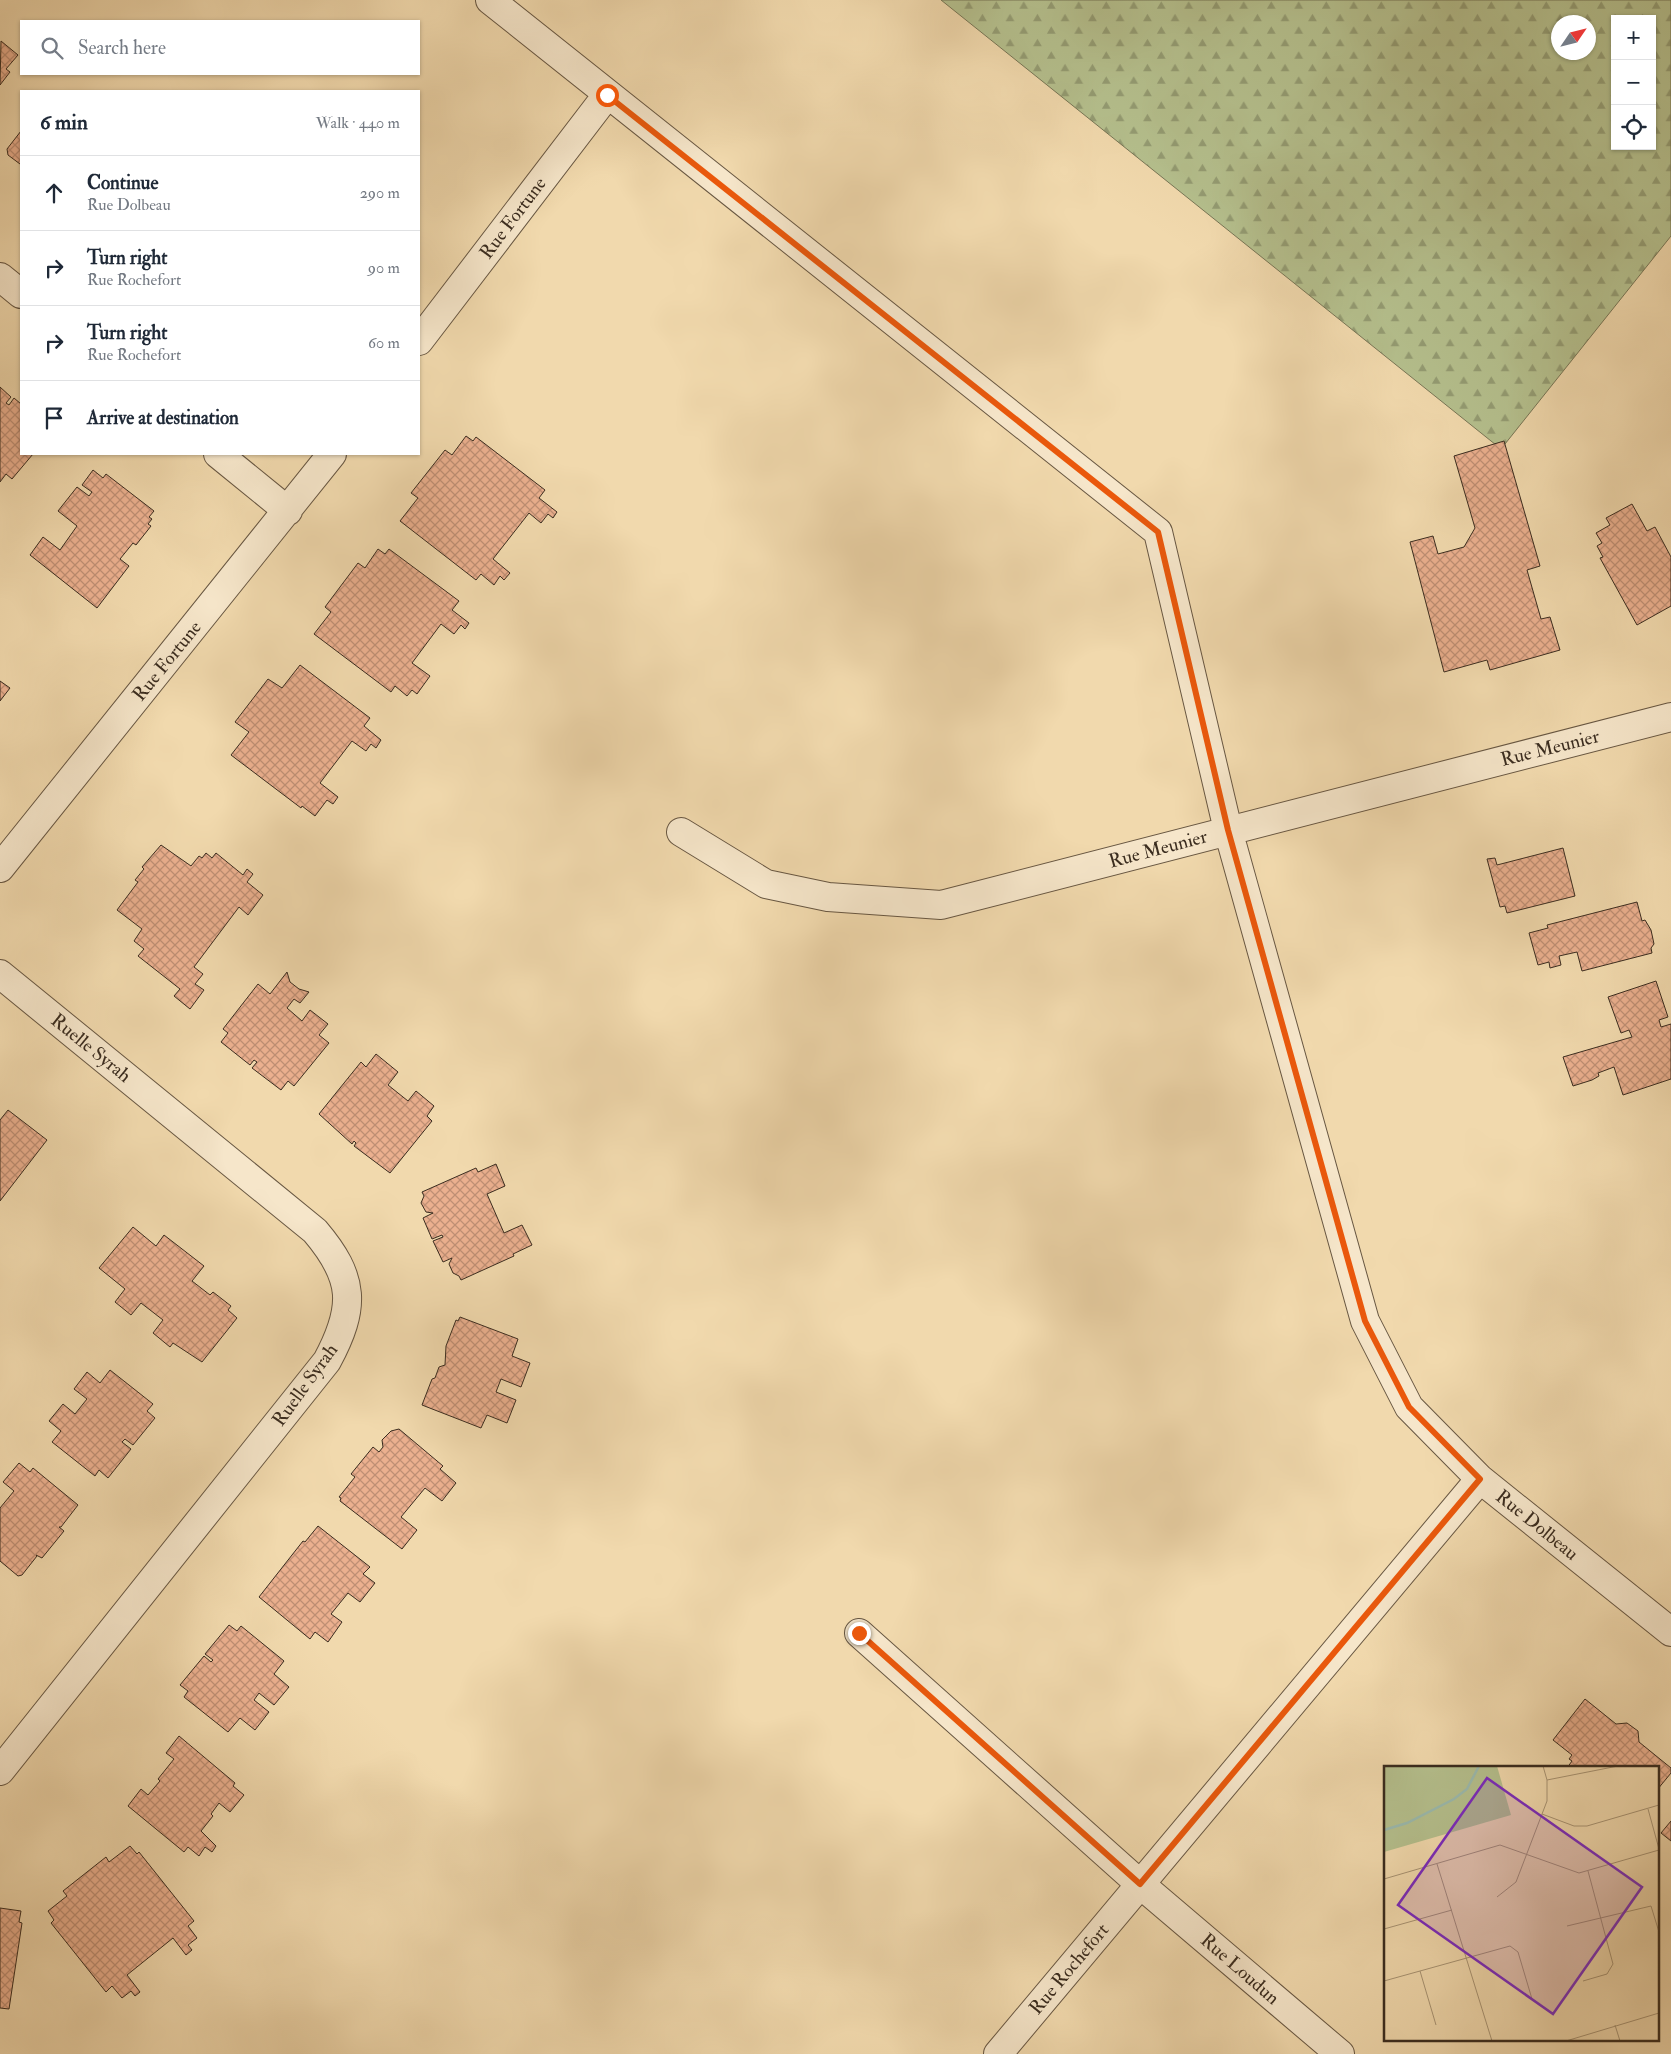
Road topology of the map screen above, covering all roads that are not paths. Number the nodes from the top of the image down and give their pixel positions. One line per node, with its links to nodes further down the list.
1 (490, 0): 2 (street, Rue Dolbeau)
2 (607, 95): 5 (street, Rue Fortune); 10 (street, Rue Dolbeau)
3 (0, 277): 4 (street)
4 (20, 293)
5 (420, 340)
6 (219, 455): 8 (street)
7 (331, 455): 8 (street, Rue Fortune)
8 (288, 511): 12 (street, Rue Fortune)
9 (1671, 717): 10 (street, Rue Meunier)
10 (1228, 830): 11 (street, Rue Meunier); 14 (street, Rue Dolbeau)
11 (681, 832)
12 (0, 868)
13 (0, 974): 17 (street, Ruelle Syrah)
14 (1480, 1479): 15 (street, Rue Dolbeau); 18 (street, Rue Rochefort)
15 (1671, 1632)
16 (859, 1633): 18 (street)
17 (0, 1771)
18 (1140, 1884): 19 (street, Rue Rochefort); 20 (street, Rue Loudun)
19 (998, 2054)
20 (1340, 2054)

